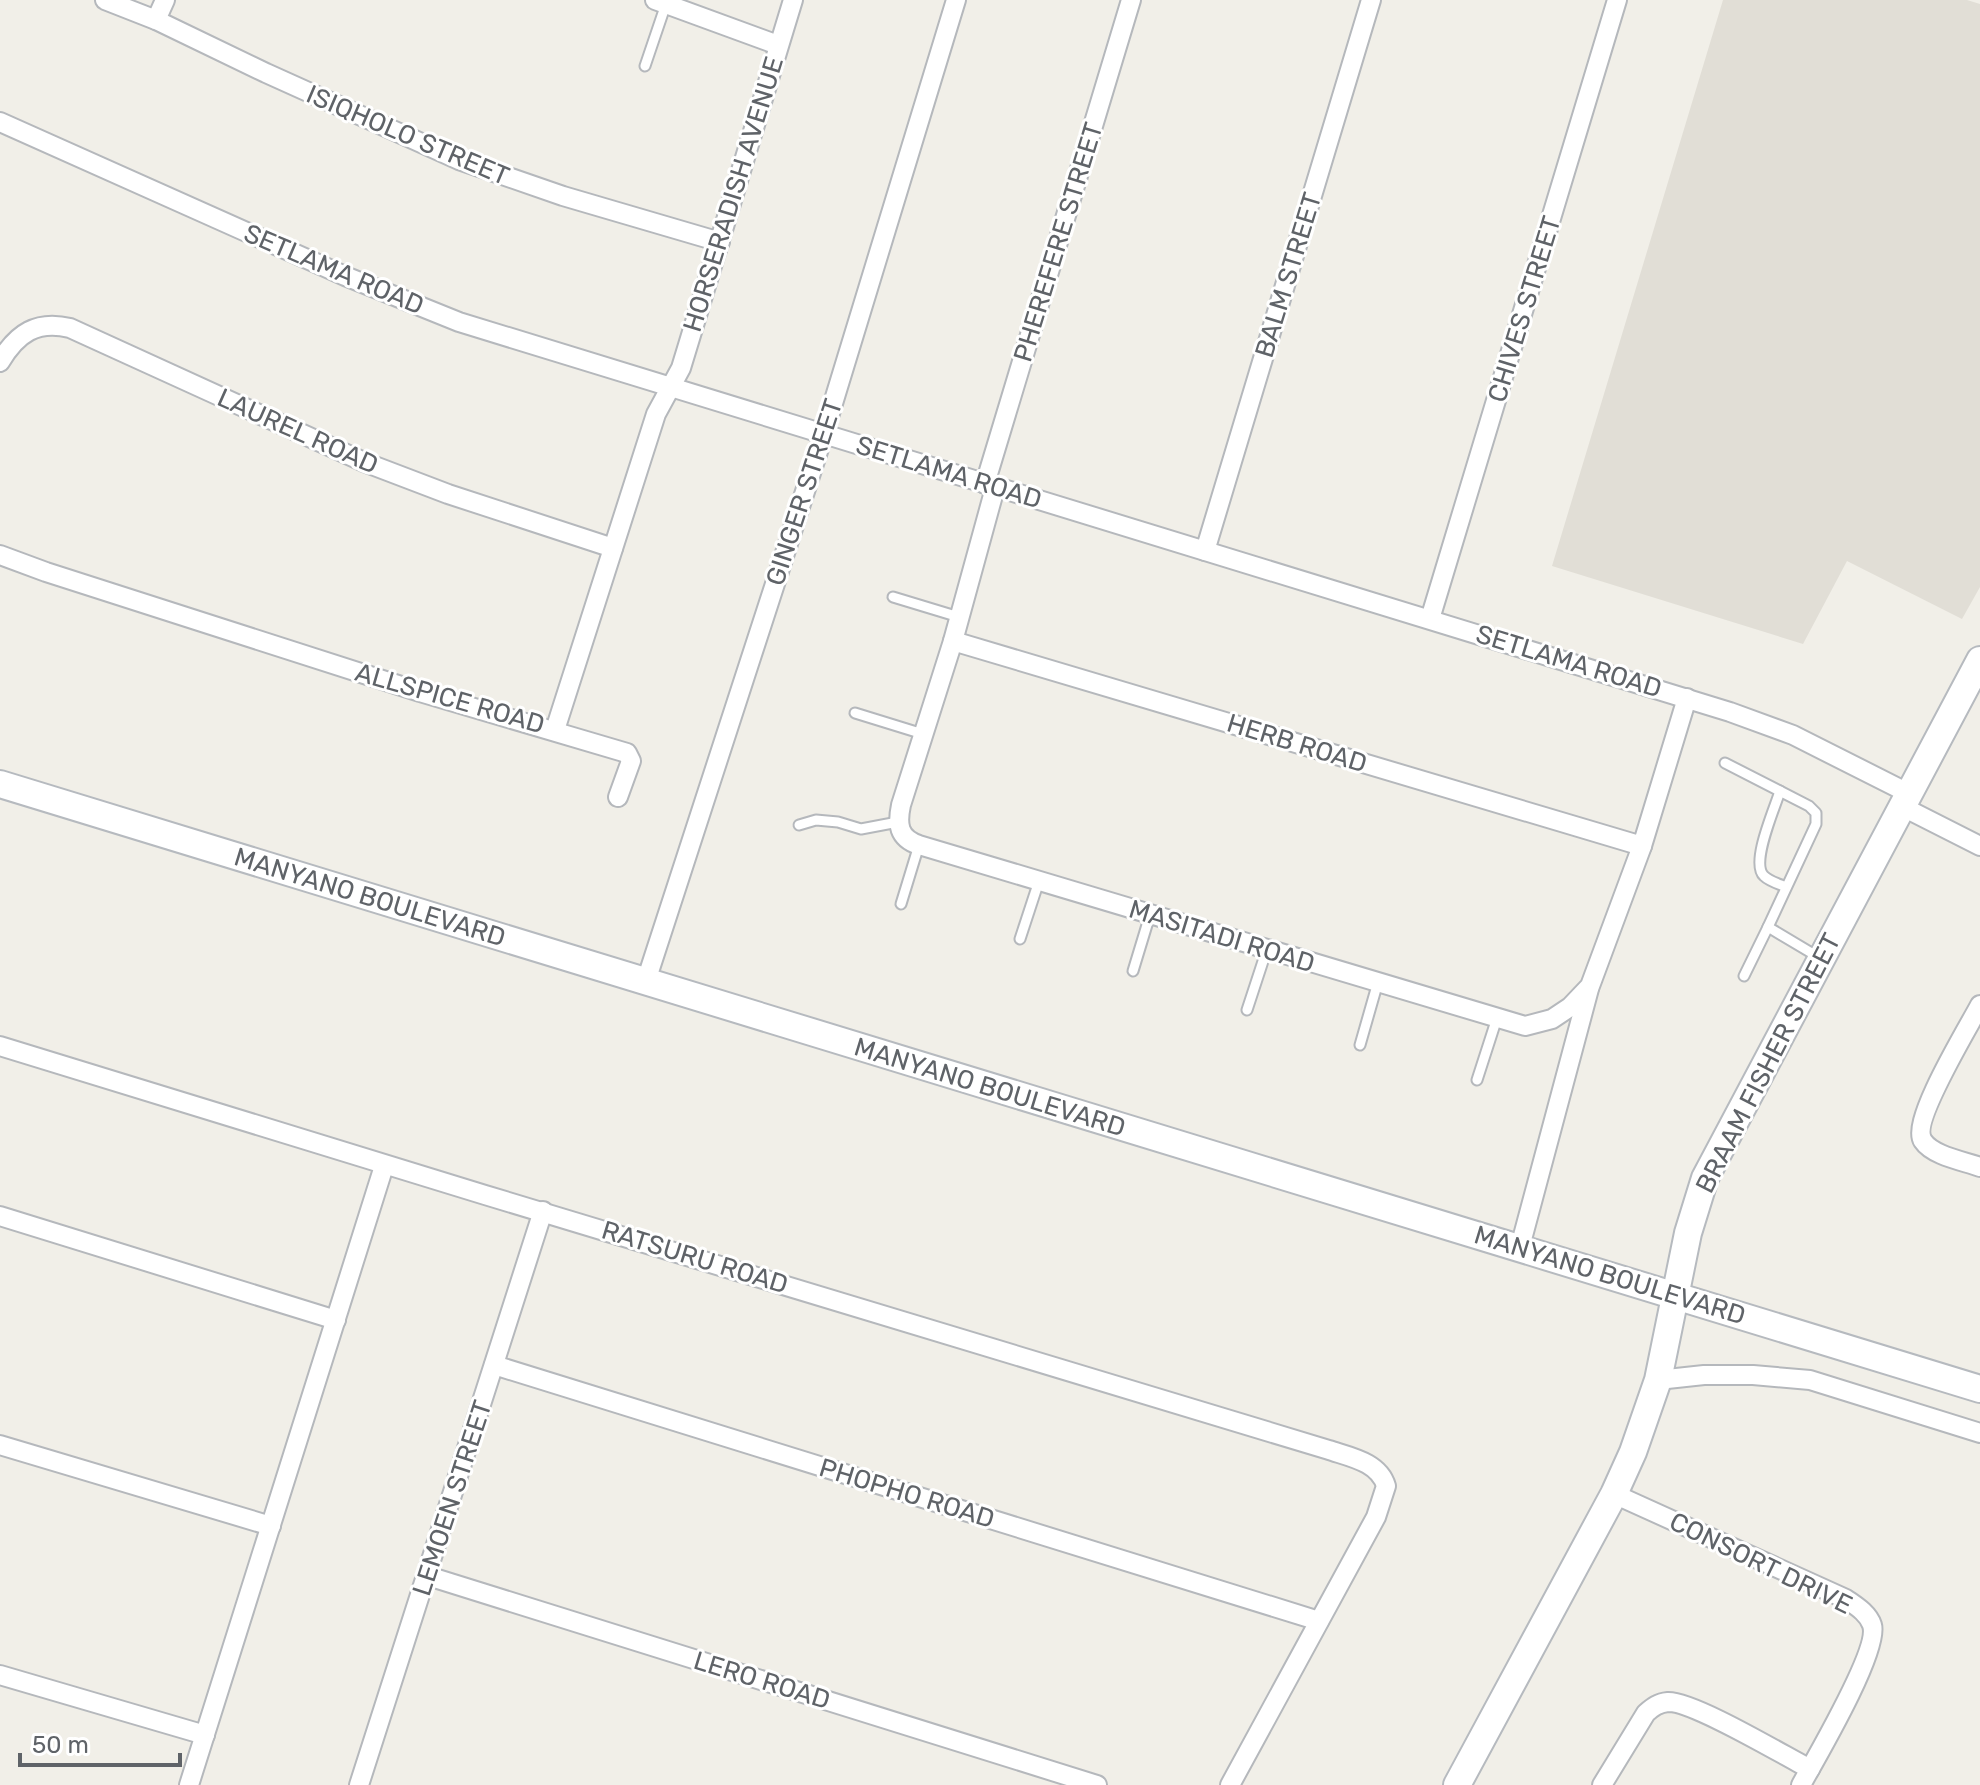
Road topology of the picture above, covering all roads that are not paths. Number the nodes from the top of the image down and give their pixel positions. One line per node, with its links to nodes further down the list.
1 (105, 0): 9 (street, ISIQHOLO STREET)
2 (165, 0): 9 (street)
3 (793, 0): 10 (street, HORSERADISH AVENUE)
4 (956, 0): 16 (street, GINGER STREET)
5 (1131, 0): 17 (street, PHEREFERE STREET)
6 (1371, 0): 19 (street, BALM STREET)
7 (1617, 0): 23 (street, CHIVES STREET)
8 (660, 2): 10 (street); 11 (lane)
9 (156, 20): 13 (street, ISIQHOLO STREET)
10 (778, 45): 13 (street, HORSERADISH AVENUE)
11 (645, 66)
12 (0, 122): 15 (street, SETLAMA ROAD)
13 (720, 242): 15 (street, HORSERADISH AVENUE)
14 (0, 362): 18 (street, LAUREL ROAD)
15 (670, 387): 16 (street, SETLAMA ROAD); 18 (street, ALLSPICE ROAD)
16 (824, 433): 17 (street, SETLAMA ROAD); 50 (street, GINGER STREET)
17 (990, 486): 19 (street, SETLAMA ROAD); 22 (street)
18 (613, 548): 28 (street, ALLSPICE ROAD)
19 (1205, 551): 23 (street, SETLAMA ROAD)
20 (0, 555): 28 (street, ALLSPICE ROAD)
21 (893, 597): 22 (lane)
22 (959, 617): 24 (street)
23 (1430, 619): 26 (street, SETLAMA ROAD)
24 (953, 641): 29 (street); 38 (street, HERB ROAD)
25 (1980, 660): 34 (street, BRAAM FISHER STREET)
26 (1687, 698): 34 (street, SETLAMA ROAD); 38 (street, MASITADI ROAD)
27 (855, 713): 29 (lane)
28 (555, 730): 33 (street)
29 (923, 734): 35 (street)
30 (1725, 763): 32 (lane)
31 (0, 784): 50 (street, MANYANO BOULEVARD)
32 (1780, 791): 41 (lane); 41 (lane)
33 (618, 797)
34 (1905, 800): 39 (street, SETLAMA ROAD); 47 (street, BRAAM FISHER STREET)
35 (898, 822): 36 (lane); 37 (street)
36 (799, 825)
37 (919, 845): 40 (street, MASITADI ROAD); 42 (lane)
38 (1642, 846): 52 (street, MASITADI ROAD)
39 (1980, 846)
40 (1039, 881): 43 (street, MASITADI ROAD); 45 (lane)
41 (1786, 887): 44 (lane)
42 (901, 904)
43 (1150, 915): 46 (street, MASITADI ROAD); 48 (lane)
44 (1768, 927): 47 (lane); 49 (lane)
45 (1020, 939)
46 (1267, 949): 51 (street, MASITADI ROAD); 54 (lane)
47 (1820, 958): 64 (street, BRAAM FISHER STREET)
48 (1133, 971)
49 (1744, 976)
50 (646, 981): 63 (street, MANYANO BOULEVARD)
51 (1378, 982): 55 (street, MASITADI ROAD); 56 (lane)
52 (1590, 986): 55 (street, MASITADI ROAD); 63 (street)
53 (1980, 1005): 60 (street)
54 (1247, 1010)
55 (1497, 1018): 58 (lane)
56 (1360, 1045)
57 (0, 1046): 59 (street, RATSURU ROAD)
58 (1477, 1080)
59 (384, 1166): 61 (street, RATSURU ROAD); 65 (street)
60 (1980, 1167)
61 (543, 1211): 66 (street, LEMOEN STREET); 74 (street, RATSURU ROAD)
62 (0, 1216): 65 (street)
63 (1520, 1247): 64 (street, MANYANO BOULEVARD)
64 (1676, 1296): 67 (street, BRAAM FISHER STREET); 68 (street, MANYANO BOULEVARD)
65 (336, 1320): 72 (street)
66 (494, 1365): 73 (street, LEMOEN STREET); 74 (street, PHOPHO ROAD)
67 (1658, 1380): 69 (street); 71 (street, BRAAM FISHER STREET)
68 (1980, 1389)
69 (1980, 1433)
70 (0, 1445): 72 (street)
71 (1614, 1494): 77 (street, CONSORT DRIVE); 82 (street, BRAAM FISHER STREET)
72 (271, 1526): 76 (street)
73 (428, 1576): 79 (street, LEMOEN STREET); 80 (street, LERO ROAD)
74 (1319, 1621): 81 (street)
75 (0, 1675): 76 (street)
76 (205, 1735): 78 (street)
77 (1806, 1777): 83 (street)
78 (189, 1785)
79 (359, 1785)
80 (1097, 1785)
81 (1230, 1785)
82 (1457, 1785)
83 (1602, 1785)

